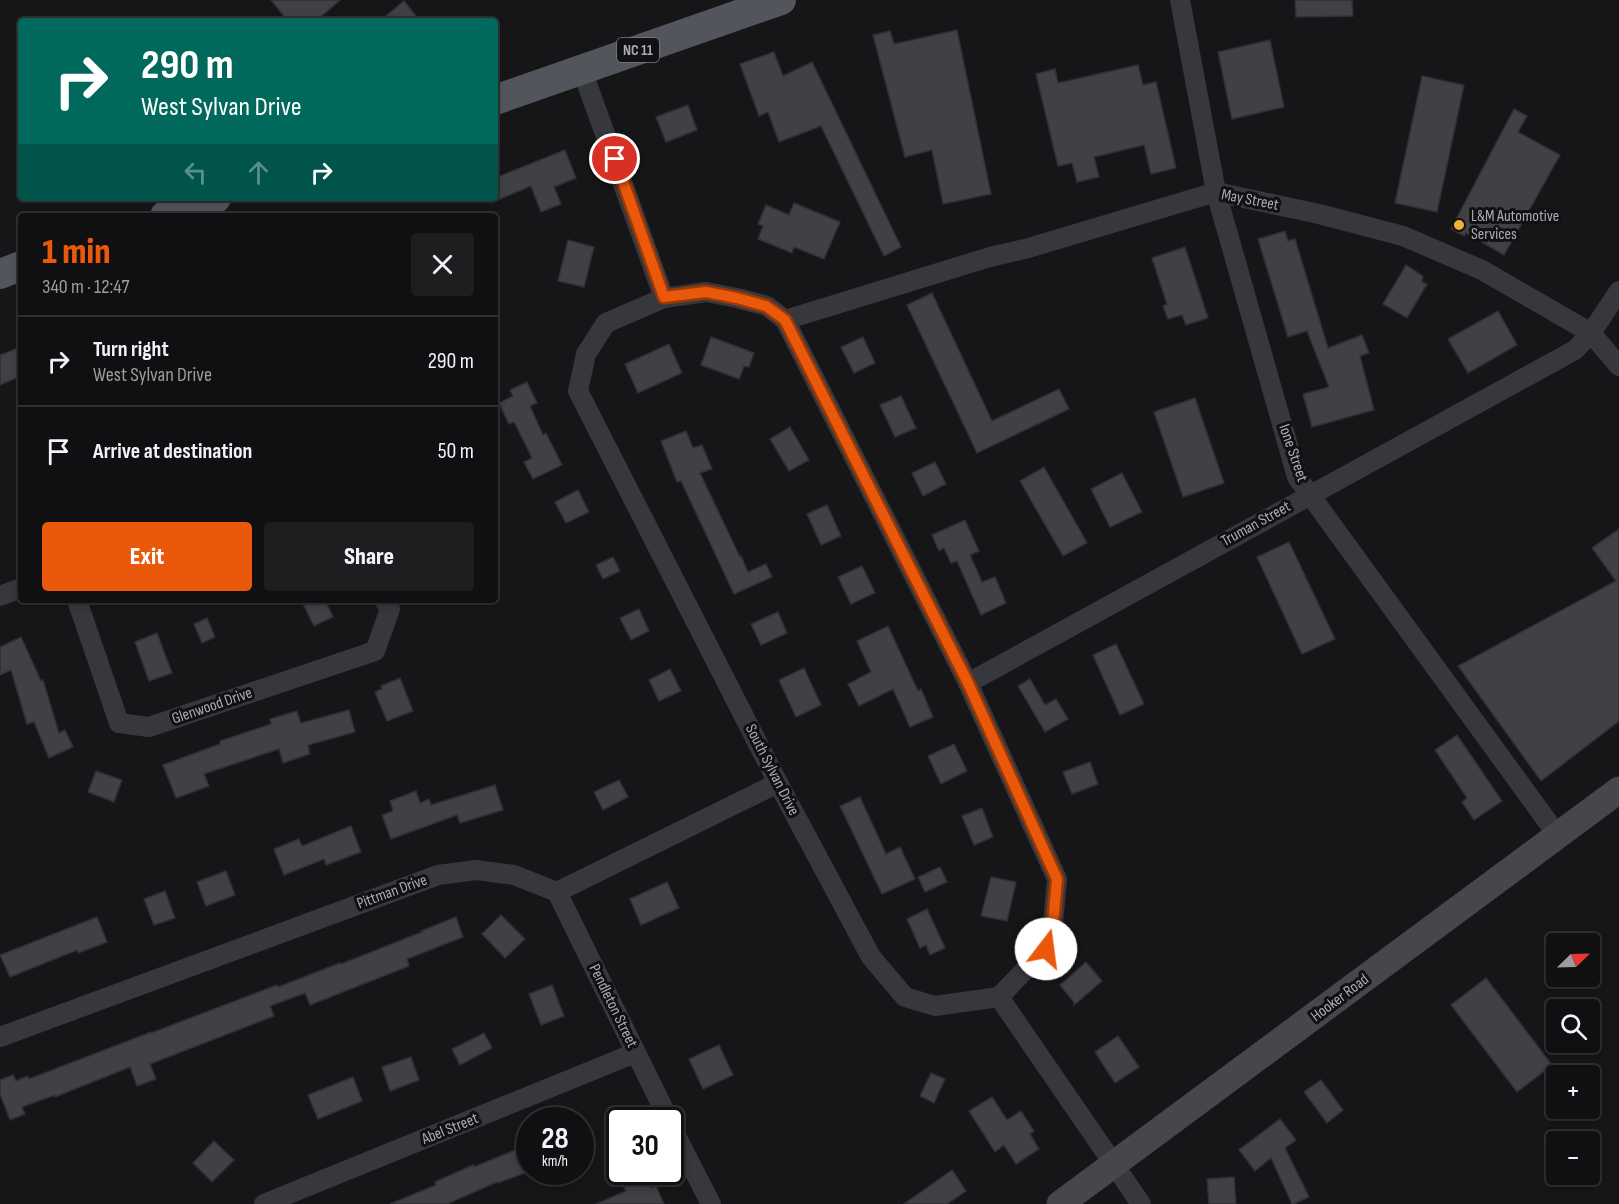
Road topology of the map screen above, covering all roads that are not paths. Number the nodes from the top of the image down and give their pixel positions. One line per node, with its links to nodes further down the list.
1 (781, 0): 3 (main road, NC 11)
2 (1180, 0): 5 (street, Ione Street)
3 (582, 70): 4 (main road, NC 11); 11 (street)
4 (498, 99)
5 (1216, 192): 12 (street, May Street); 13 (street, May Street); 15 (street, Ione Street)
6 (216, 204): 7 (main road)
7 (178, 213)
8 (18, 267): 9 (main road)
9 (0, 274)
10 (1619, 291): 13 (street, Truman Street)
11 (664, 297): 12 (street, South Sylvan Drive); 21 (street, South Sylvan Drive)
12 (785, 320): 20 (street)
13 (1591, 333): 14 (street, May Street); 15 (street, Truman Street)
14 (1619, 366)
15 (1309, 495): 20 (street, Truman Street); 23 (street, Ione Street)
16 (18, 589): 17 (street)
17 (0, 596)
18 (77, 603): 19 (street, Glenwood Drive)
19 (386, 603)
20 (968, 683): 25 (street)
21 (778, 783): 24 (street); 25 (street, South Sylvan Drive)
22 (1619, 790): 23 (main road, Hooker Road)
23 (1558, 836): 30 (main road, Hooker Road)
24 (557, 892): 26 (street, Pittman Drive); 27 (street, Pendleton Street)
25 (999, 998): 30 (street)
26 (0, 1037)
27 (636, 1053): 28 (street, Pendleton Street); 31 (street, Abel Street)
28 (663, 1107)
29 (684, 1150): 32 (street, Pendleton Street)
30 (1113, 1166): 33 (main road, Hooker Road); 34 (street)
31 (264, 1204)
32 (711, 1204)
33 (1060, 1204)
34 (1141, 1204)

